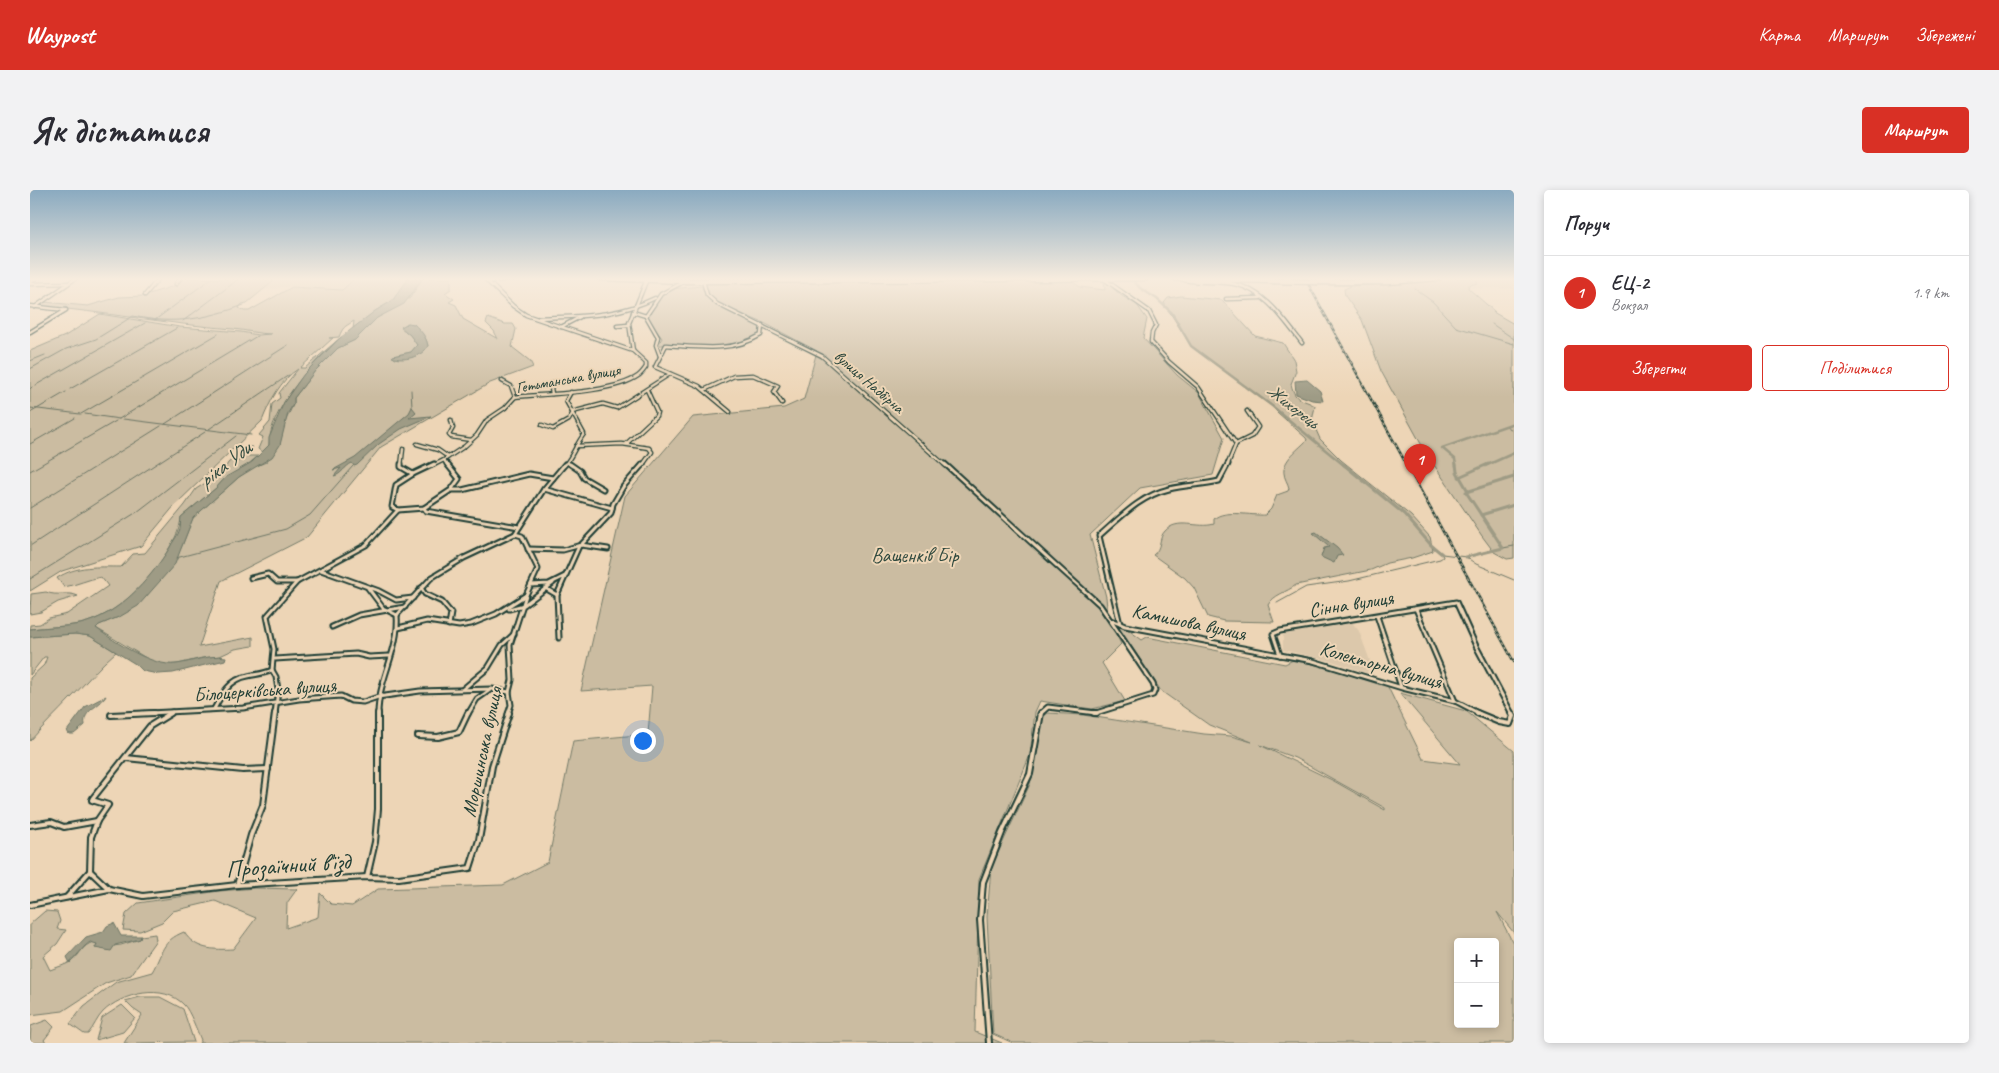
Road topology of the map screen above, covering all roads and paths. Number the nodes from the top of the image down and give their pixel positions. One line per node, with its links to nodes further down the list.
1 (53, 318): 14 (street)
2 (538, 318): 3 (street); 13 (street, Гетьманська вулиця)
3 (542, 318)
4 (579, 318): 13 (street)
5 (631, 318): 10 (street)
6 (647, 318): 17 (street)
7 (747, 318): 11 (street, вулиця Надбірна)
8 (1152, 318): 39 (street)
9 (1282, 318): 15 (street)
10 (628, 325): 12 (street); 16 (street)
11 (762, 325): 17 (street); 79 (street, вулиця Надбірна)
12 (617, 326)
13 (561, 327): 16 (street, Гетьманська вулиця)
14 (30, 332)
15 (1302, 343)
16 (632, 351): 19 (street, Гетьманська вулиця)
17 (661, 357): 18 (street)
18 (655, 367): 19 (street); 20 (street)
19 (646, 368): 25 (street, Гетьманська вулиця)
20 (670, 373): 23 (street); 24 (street)
21 (502, 380): 27 (street)
22 (554, 383): 26 (street)
23 (647, 390): 31 (street); 38 (street)
24 (704, 390): 28 (street); 30 (street)
25 (571, 392): 26 (street, Гетьманська вулиця); 31 (street)
26 (552, 394): 27 (street, Гетьманська вулиця)
27 (515, 398): 36 (street, Гетьманська вулиця)
28 (782, 403)
29 (1247, 411): 39 (street)
30 (730, 412)
31 (572, 413): 33 (street); 34 (street)
32 (451, 420): 36 (street)
33 (569, 420): 34 (street); 35 (street)
34 (578, 423): 40 (street)
35 (542, 426)
36 (472, 440): 42 (street, Гетьманська вулиця)
37 (417, 444): 42 (street)
38 (626, 444): 40 (street); 51 (street)
39 (1236, 444): 79 (street, Камишова вулиця)
40 (575, 446): 44 (street)
41 (403, 449): 45 (street)
42 (448, 457): 43 (street, Гетьманська вулиця)
43 (444, 460): 45 (street, Гетьманська вулиця); 49 (street)
44 (568, 463): 46 (street); 48 (street)
45 (414, 474): 52 (street, Гетьманська вулиця)
46 (554, 478): 47 (street); 49 (street)
47 (544, 489): 51 (street); 53 (street)
48 (603, 489)
49 (451, 490): 50 (street)
50 (424, 508): 52 (street); 53 (street)
51 (612, 508): 55 (street)
52 (398, 510): 60 (street)
53 (519, 527): 54 (street)
54 (515, 534): 57 (street, Моршинська вулиця); 68 (street)
55 (580, 546): 56 (street); 58 (street); 61 (street)
56 (608, 548)
57 (528, 549): 58 (street); 59 (street, Моршинська вулиця)
58 (536, 550): 59 (street)
59 (532, 556): 65 (street, Моршинська вулиця)
60 (321, 569): 63 (street); 67 (street)
61 (567, 574): 64 (street); 70 (street)
62 (251, 578): 63 (street)
63 (297, 582): 91 (street)
64 (553, 583): 66 (street); 69 (street)
65 (530, 584): 66 (street); 71 (street, Моршинська вулиця)
66 (539, 586): 69 (street)
67 (367, 587): 72 (street); 77 (street)
68 (421, 588): 72 (street); 84 (street)
69 (546, 588): 70 (street); 74 (street)
70 (557, 595): 88 (street)
71 (526, 596): 74 (street, Моршинська вулиця); 78 (street)
72 (412, 598): 75 (street)
73 (1456, 602): 76 (street, Сінна вулиця); 98 (street, Колекторна вулиця)
74 (524, 605): 78 (street); 87 (street, Моршинська вулиця)
75 (406, 606): 77 (street); 80 (street)
76 (1416, 609): 81 (street, Сінна вулиця); 98 (street)
77 (383, 610): 80 (street); 85 (street)
78 (505, 610): 84 (street)
79 (1111, 611): 82 (street); 83 (street, Камишова вулиця)
80 (397, 615): 86 (street)
81 (1377, 616): 89 (street, Сінна вулиця); 93 (street)
82 (1112, 621): 83 (street); 115 (street)
83 (1120, 625): 89 (street, Камишова вулиця)
84 (449, 626): 86 (street)
85 (332, 627)
86 (398, 628): 90 (street)
87 (514, 633): 95 (street); 96 (street, Моршинська вулиця)
88 (559, 638)
89 (1280, 655): 93 (street, Колекторна вулиця)
90 (390, 656): 91 (street); 97 (street)
91 (275, 659): 92 (street)
92 (272, 670): 99 (street); 100 (street)
93 (1402, 688): 98 (street, Колекторна вулиця)
94 (492, 689): 95 (street, Білоцерківська вулиця); 96 (street, Білоцерківська вулиця); 103 (street)
95 (463, 690): 97 (street, Білоцерківська вулиця)
96 (509, 692): 108 (street, Моршинська вулиця)
97 (378, 696): 99 (street, Білоцерківська вулиця); 110 (street)
98 (1455, 701)
99 (276, 702): 100 (street, Білоцерківська вулиця); 105 (street)
100 (214, 710): 101 (street, Білоцерківська вулиця)
101 (175, 711): 102 (street, Білоцерківська вулиця); 104 (street)
102 (111, 715)
103 (418, 736)
104 (126, 758): 105 (street); 106 (street)
105 (268, 769): 111 (street)
106 (97, 821): 107 (street); 109 (street)
107 (30, 825)
108 (470, 868): 110 (street, Прозаїчний в'їзд)
109 (90, 871): 112 (street); 113 (street)
110 (367, 877): 111 (street, Прозаїчний в'їзд)
111 (237, 885): 112 (street, Прозаїчний в'їзд)
112 (109, 889): 113 (street, Прозаїчний в'їзд)
113 (64, 899): 114 (street, Прозаїчний в'їзд)
114 (30, 906)
115 (989, 1043)

